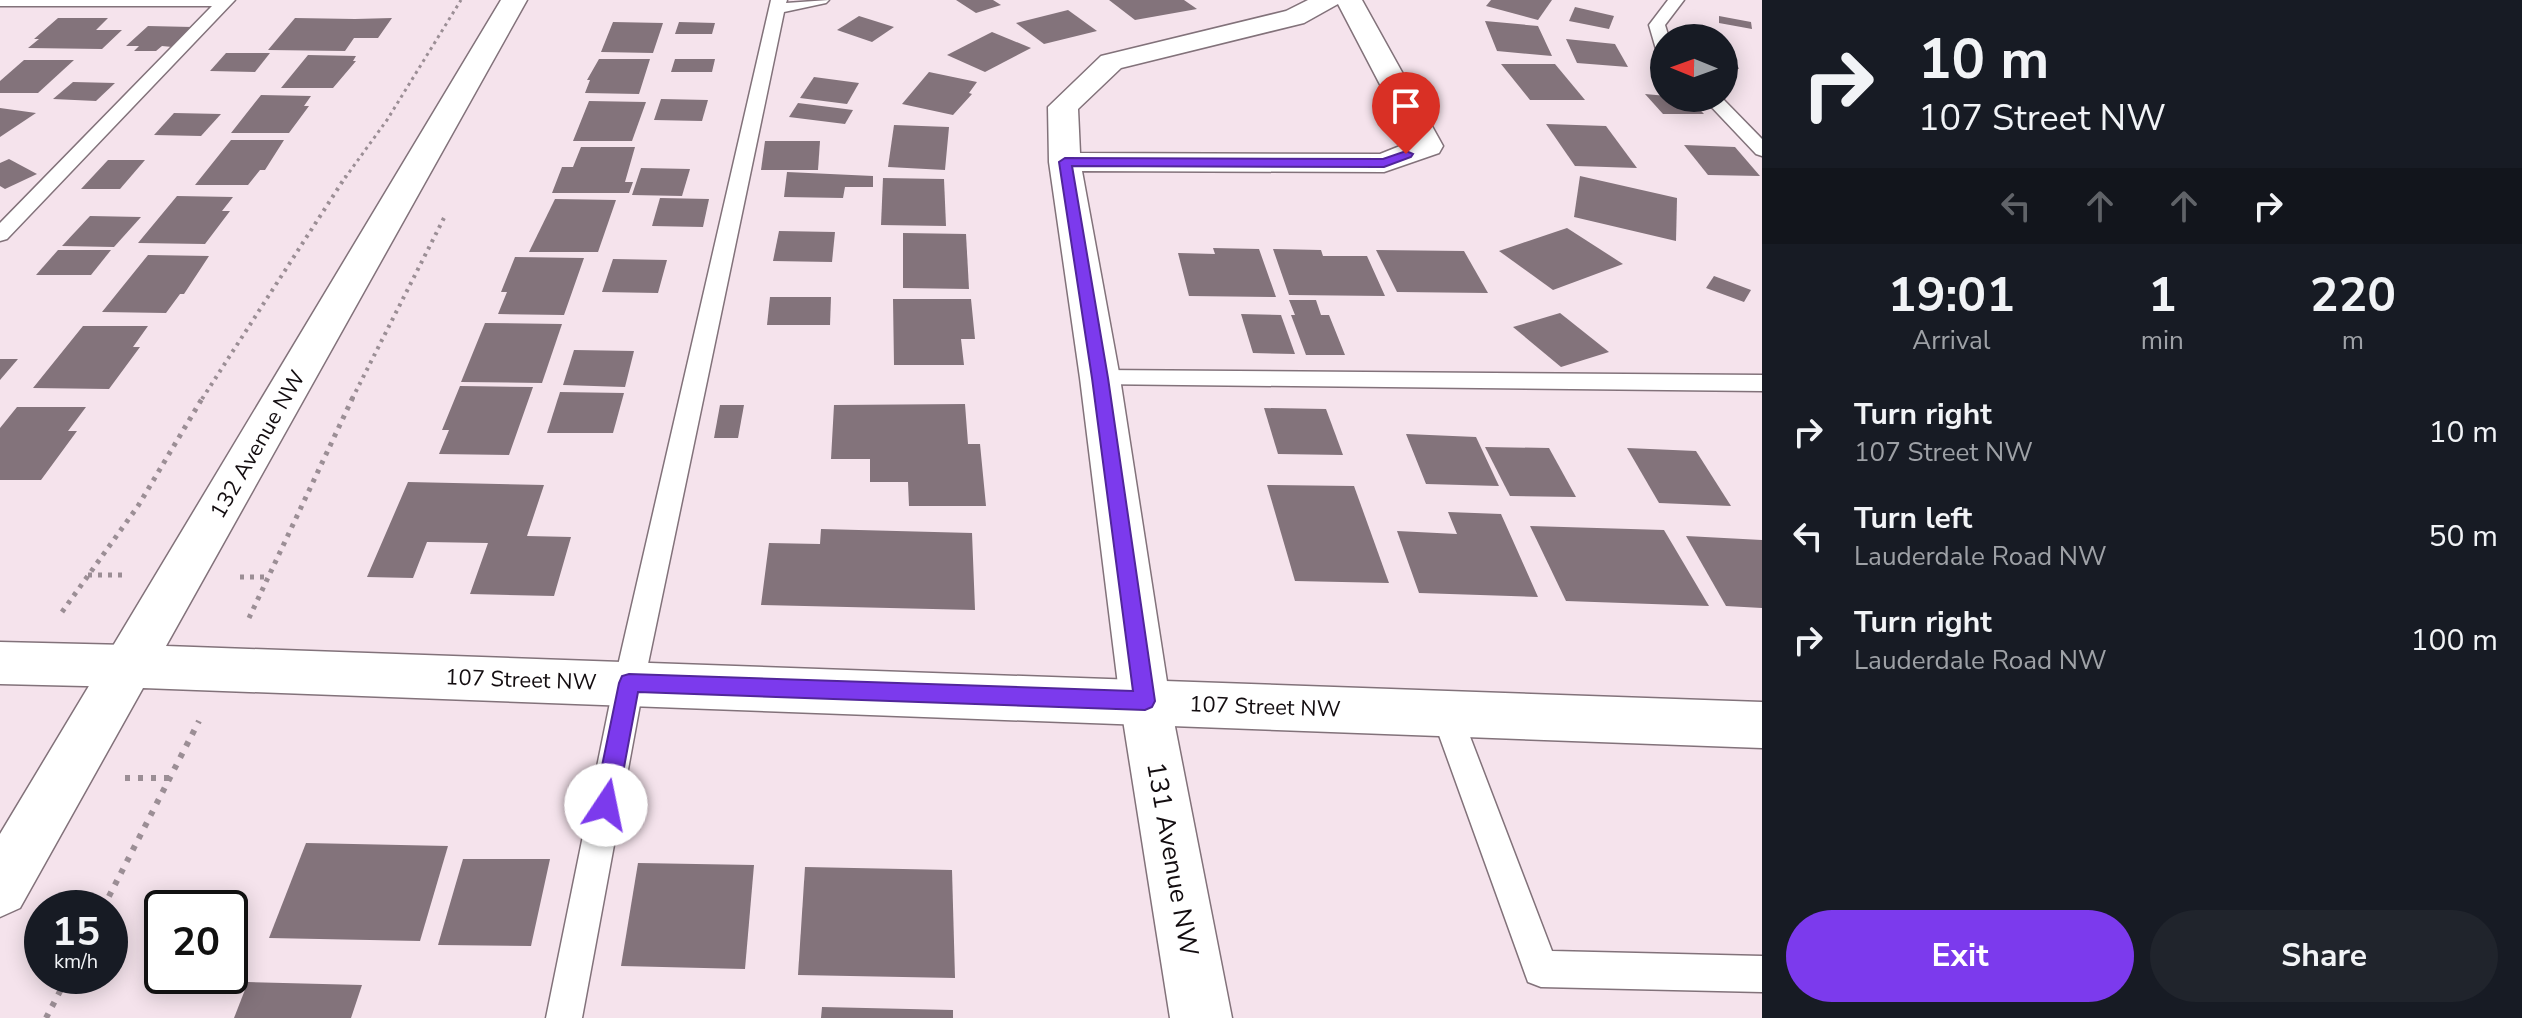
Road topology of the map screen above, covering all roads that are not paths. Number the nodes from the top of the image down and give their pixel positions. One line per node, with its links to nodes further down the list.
1 (514, 0): 17 (street, 132 Avenue NW)
2 (821, 0): 8 (lane)
3 (1328, 0): 12 (street, 131 Avenue NW)
4 (1349, 0): 12 (street)
5 (1676, 0): 9 (lane)
6 (0, 1): 7 (lane)
7 (226, 1): 13 (lane)
8 (778, 4): 18 (lane)
9 (1658, 24)
10 (1725, 112): 11 (lane)
11 (1762, 150)
12 (1065, 162): 14 (street, 131 Avenue NW)
13 (0, 235)
14 (1100, 378): 15 (lane); 19 (street, 131 Avenue NW)
15 (1762, 383)
16 (14, 663): 17 (street, 107 Street NW)
17 (127, 666): 18 (street, 107 Street NW); 22 (street, 132 Avenue NW)
18 (629, 683): 19 (street, 107 Street NW); 24 (lane)
19 (1145, 701): 20 (street, 107 Street NW); 25 (street, 131 Avenue NW)
20 (1446, 713): 21 (street, 107 Street NW); 23 (lane)
21 (1762, 725)
22 (0, 888)
23 (1762, 974)
24 (564, 1018)
25 (1201, 1018)

